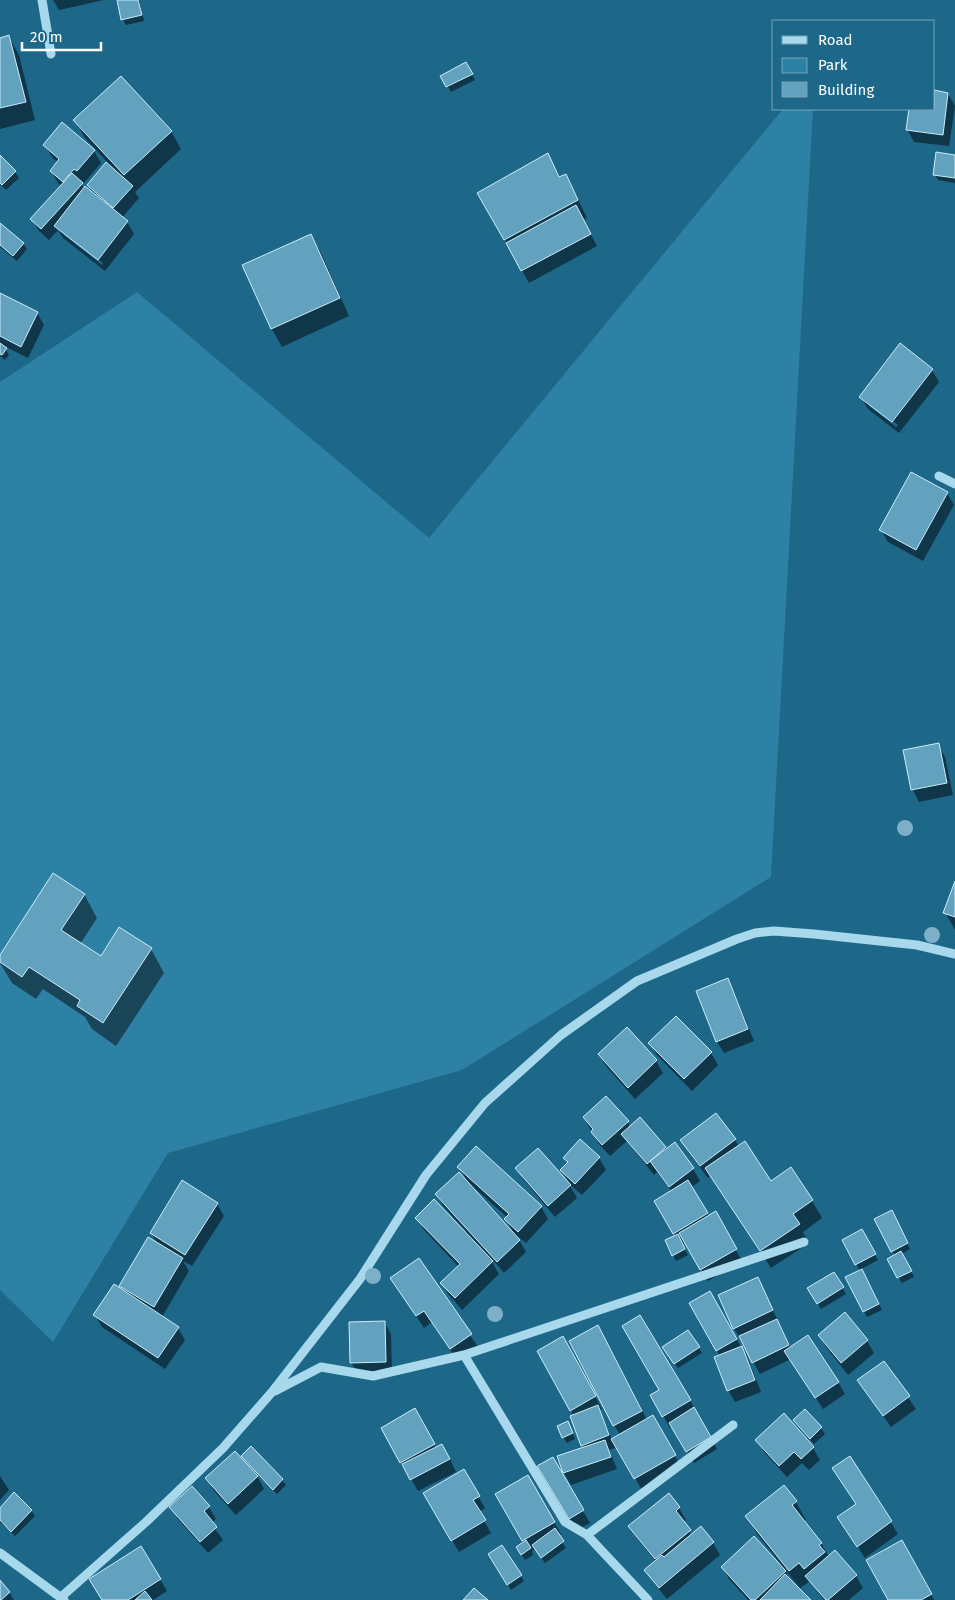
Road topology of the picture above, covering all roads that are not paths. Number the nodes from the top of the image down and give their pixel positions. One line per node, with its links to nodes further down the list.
1 (42, 0): 2 (street)
2 (51, 54)
3 (939, 476): 4 (street)
4 (955, 484)
5 (955, 954): 8 (street)
6 (804, 1242): 7 (street)
7 (464, 1355): 8 (street); 10 (street)
8 (272, 1392): 12 (street)
9 (733, 1425): 10 (street)
10 (587, 1535): 13 (street)
11 (0, 1553): 12 (street)
12 (62, 1598)
13 (648, 1600)

